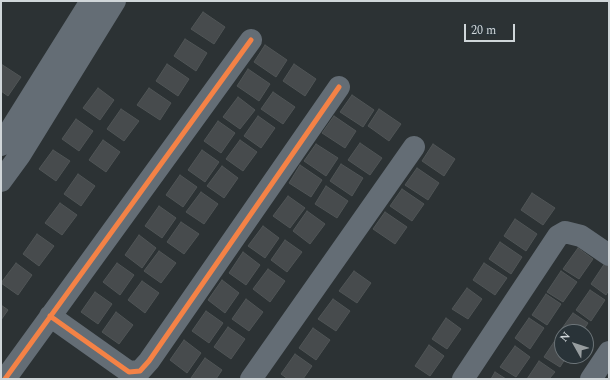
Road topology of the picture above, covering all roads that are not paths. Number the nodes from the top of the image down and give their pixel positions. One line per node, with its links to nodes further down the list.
1 (91, 1): 4 (street)
2 (115, 1): 4 (street)
3 (251, 40): 10 (street)
4 (65, 62): 6 (street); 8 (street)
5 (339, 87): 10 (street)
6 (1, 145)
7 (414, 147): 13 (street)
8 (1, 182)
9 (609, 255): 14 (street)
10 (50, 316): 12 (street)
11 (609, 352): 15 (street)
12 (6, 379)
13 (251, 379)
14 (463, 379)
15 (591, 379)

